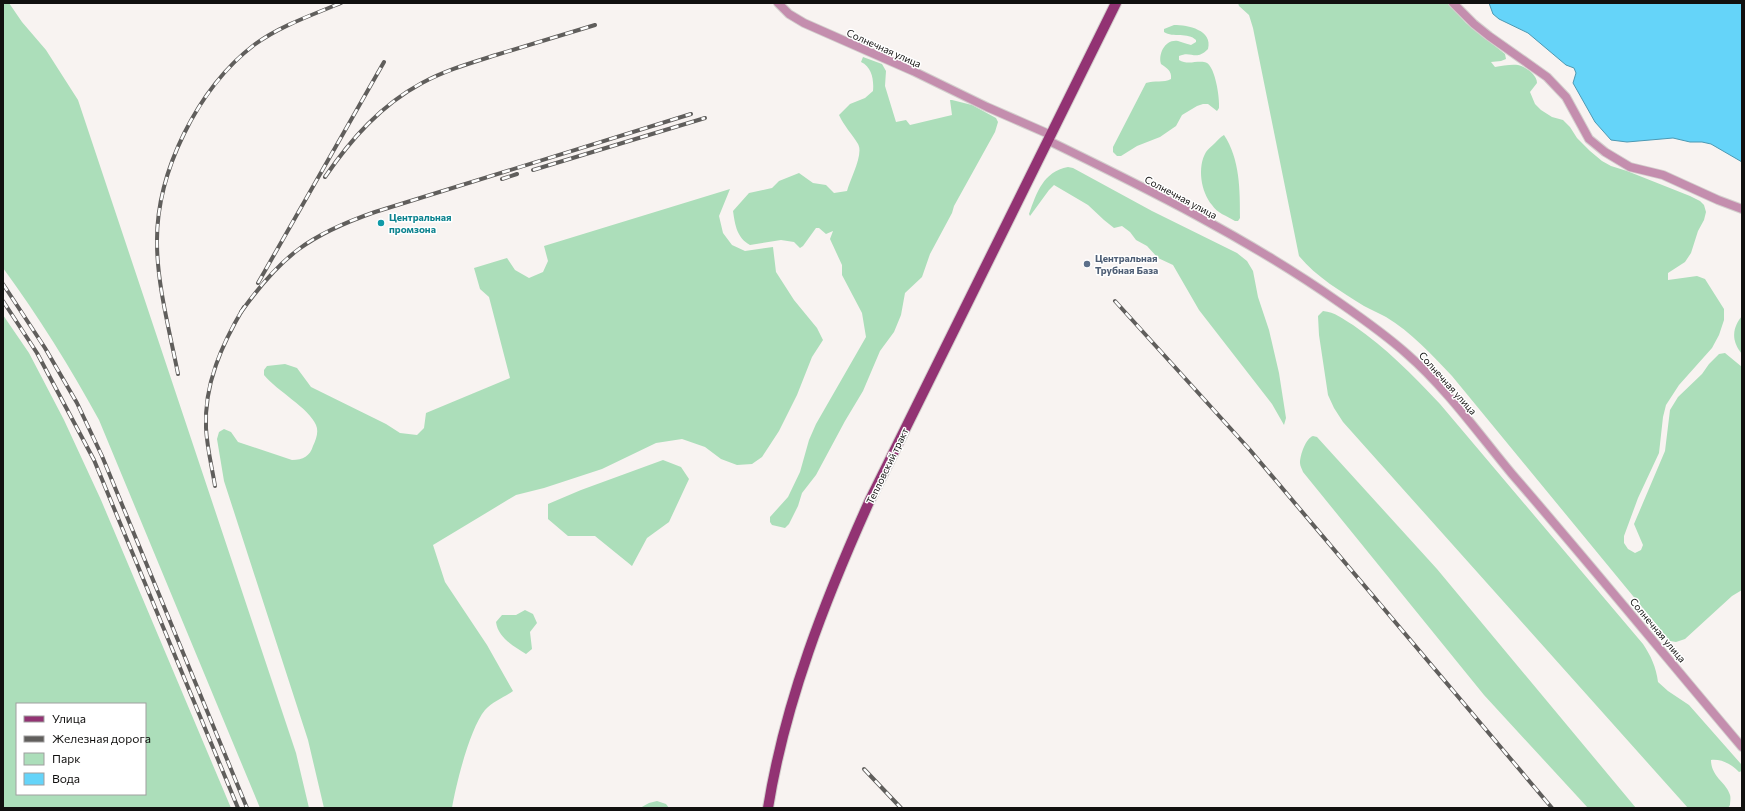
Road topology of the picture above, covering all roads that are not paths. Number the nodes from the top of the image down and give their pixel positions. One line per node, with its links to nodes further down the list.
1 (778, 3): 4 (street, Солнечная улица)
2 (1116, 3): 4 (main road, Тепловский тракт)
3 (1453, 3): 5 (street)
4 (1050, 138): 6 (street, Солнечная улица); 7 (main road, Тепловский тракт)
5 (1742, 209)
6 (1742, 747)
7 (768, 808)

